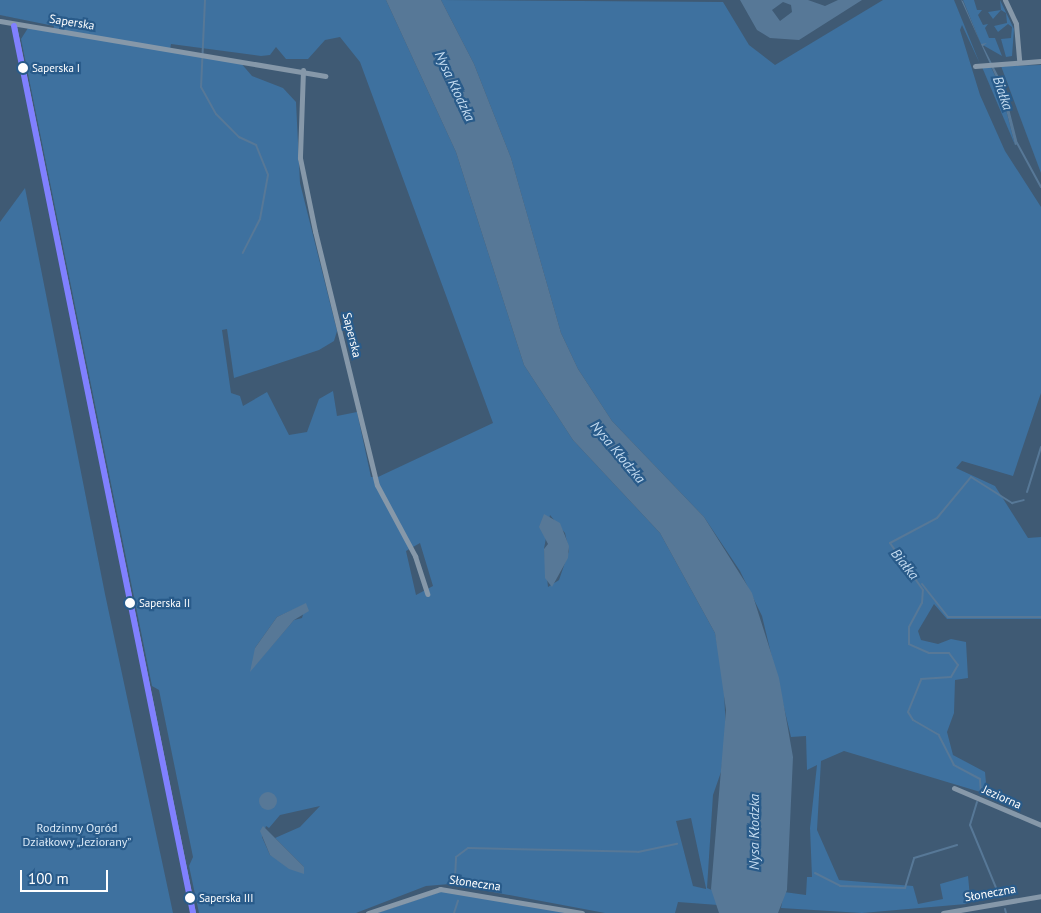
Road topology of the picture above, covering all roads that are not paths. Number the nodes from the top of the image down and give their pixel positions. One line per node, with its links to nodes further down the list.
1 (1005, 0): 5 (street)
2 (0, 21): 3 (street, Saperska)
3 (14, 26): 7 (street, Saperska); 13 (street)
4 (1041, 60): 5 (street)
5 (1019, 61): 6 (street)
6 (975, 66)
7 (304, 70): 8 (street, Saperska); 9 (street, Saperska)
8 (325, 76)
9 (427, 594)
10 (954, 788): 11 (street, Jeziorna)
11 (1041, 825)
12 (1041, 896): 16 (street, Słoneczna)
13 (193, 913)
14 (368, 913): 15 (street, Słoneczna)
15 (582, 913)
16 (944, 913)

